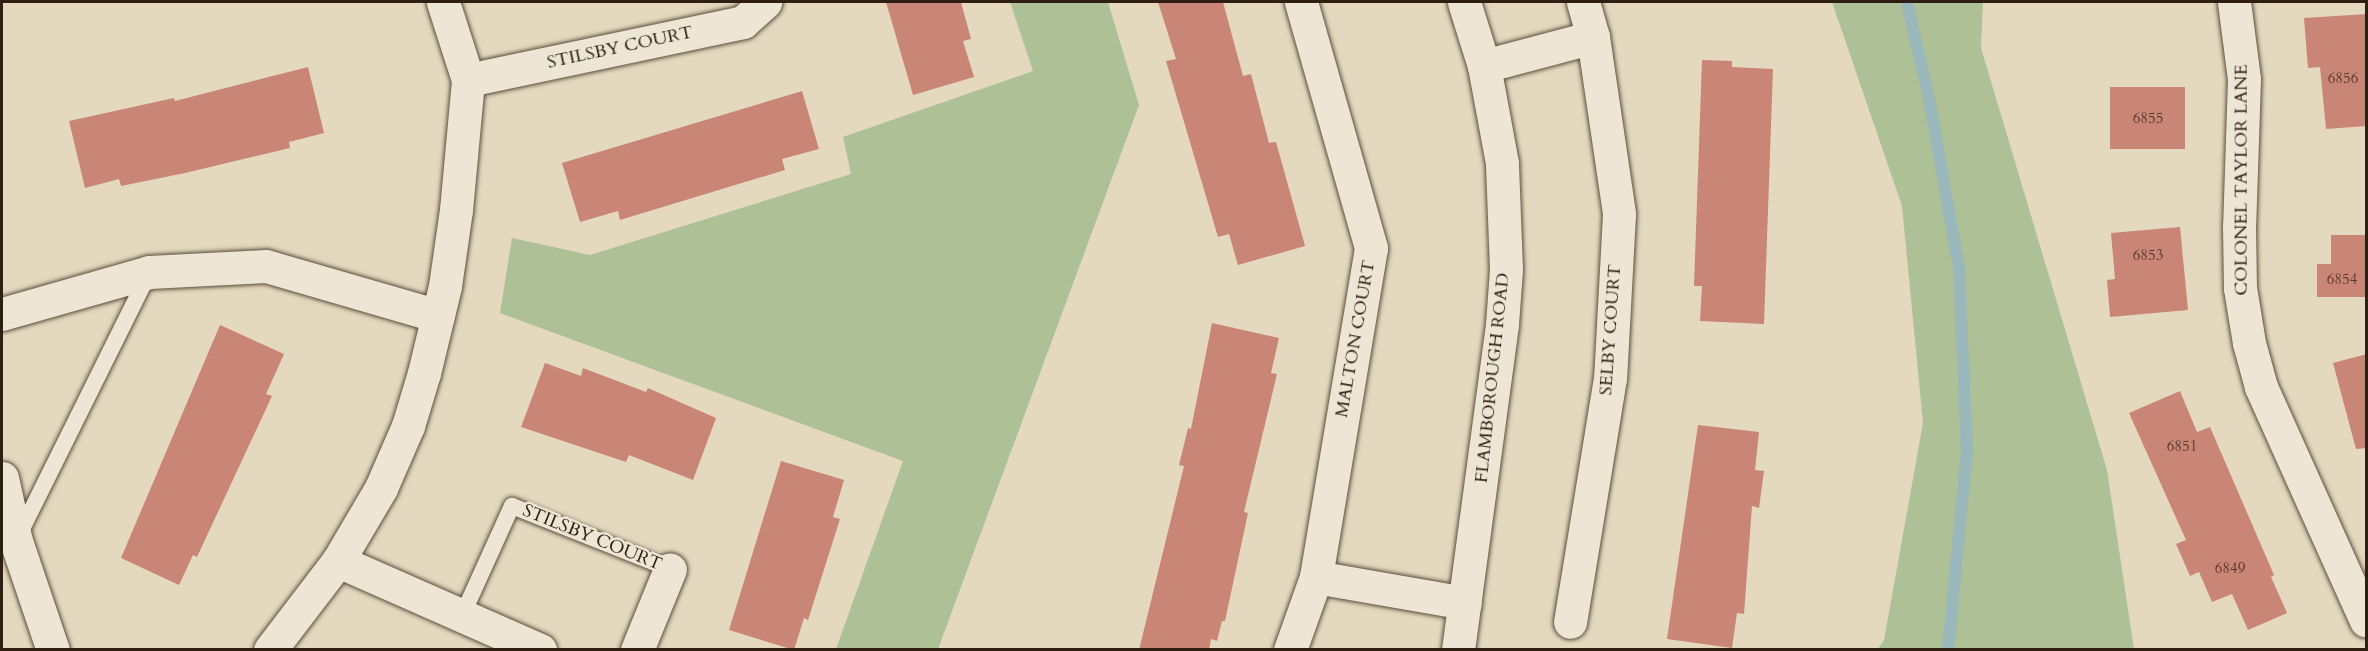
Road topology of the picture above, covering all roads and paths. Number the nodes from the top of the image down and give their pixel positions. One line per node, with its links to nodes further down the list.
1 (443, 2): 9 (street)
2 (765, 2): 9 (street, STILSBY COURT)
3 (1301, 2): 17 (street, MALTON COURT)
4 (1464, 2): 8 (street, FLAMBOROUGH ROAD)
5 (1582, 2): 7 (street, SELBY COURT)
6 (2234, 2): 20 (street, COLONEL TAYLOR LANE)
7 (1593, 38): 8 (street); 21 (street, SELBY COURT)
8 (1484, 66): 18 (street, FLAMBOROUGH ROAD)
9 (468, 80): 12 (street)
10 (149, 272): 11 (street); 12 (street); 14 (lane)
11 (2, 314)
12 (438, 316): 15 (street)
13 (2, 478): 14 (street)
14 (16, 541): 22 (street)
15 (338, 561): 19 (street); 23 (street)
16 (670, 570): 19 (lane, STILSBY COURT); 25 (street, STILSBY COURT)
17 (1316, 577): 18 (street); 26 (street, MALTON COURT)
18 (1465, 603): 27 (street, FLAMBOROUGH ROAD)
19 (462, 616): 24 (street)
20 (2367, 621)
21 (1570, 622)
22 (53, 650)
23 (270, 650)
24 (540, 650)
25 (637, 650)
26 (1290, 650)
27 (1458, 650)

